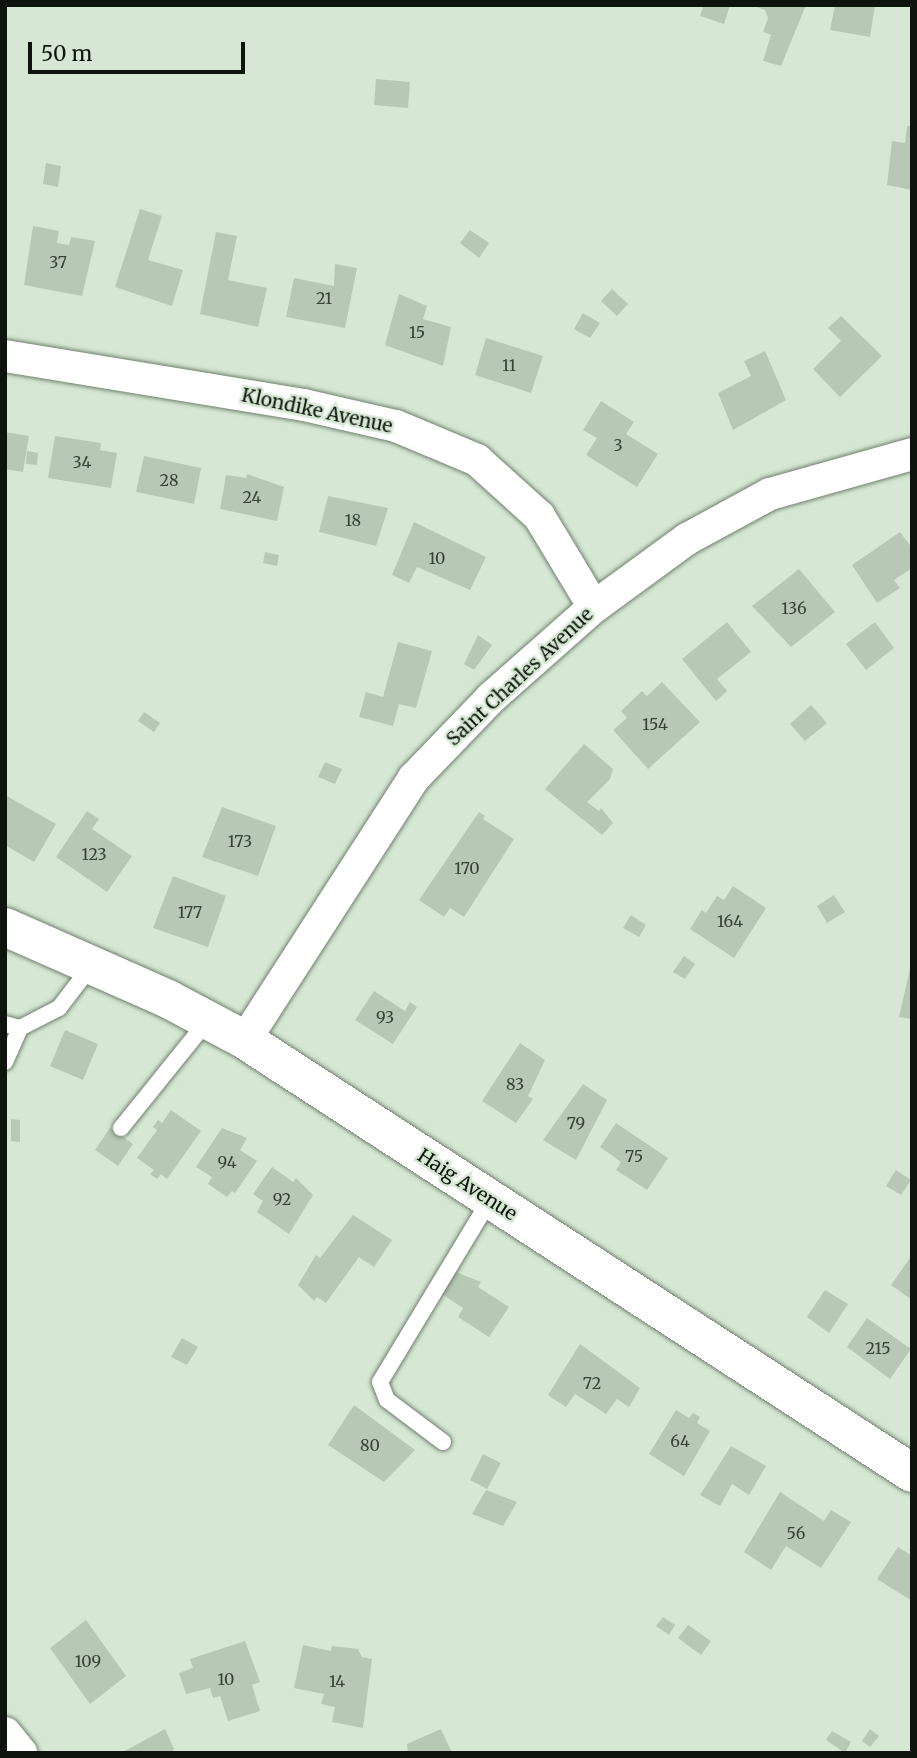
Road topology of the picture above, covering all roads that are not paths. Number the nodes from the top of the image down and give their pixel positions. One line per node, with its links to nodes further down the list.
1 (5, 356): 3 (street, Klondike Avenue)
2 (912, 454): 3 (street, Saint Charles Avenue)
3 (594, 607): 8 (street, Saint Charles Avenue)
4 (5, 927): 5 (street, Haig Avenue)
5 (92, 965): 6 (street, Haig Avenue); 7 (lane)
6 (208, 1020): 8 (street, Haig Avenue); 10 (lane)
7 (13, 1026): 9 (lane)
8 (244, 1040): 11 (street, Haig Avenue)
9 (5, 1062)
10 (121, 1128)
11 (490, 1199): 12 (lane); 13 (street, Haig Avenue)
12 (443, 1442)
13 (912, 1474)
14 (5, 1733): 15 (street)
15 (21, 1753)

